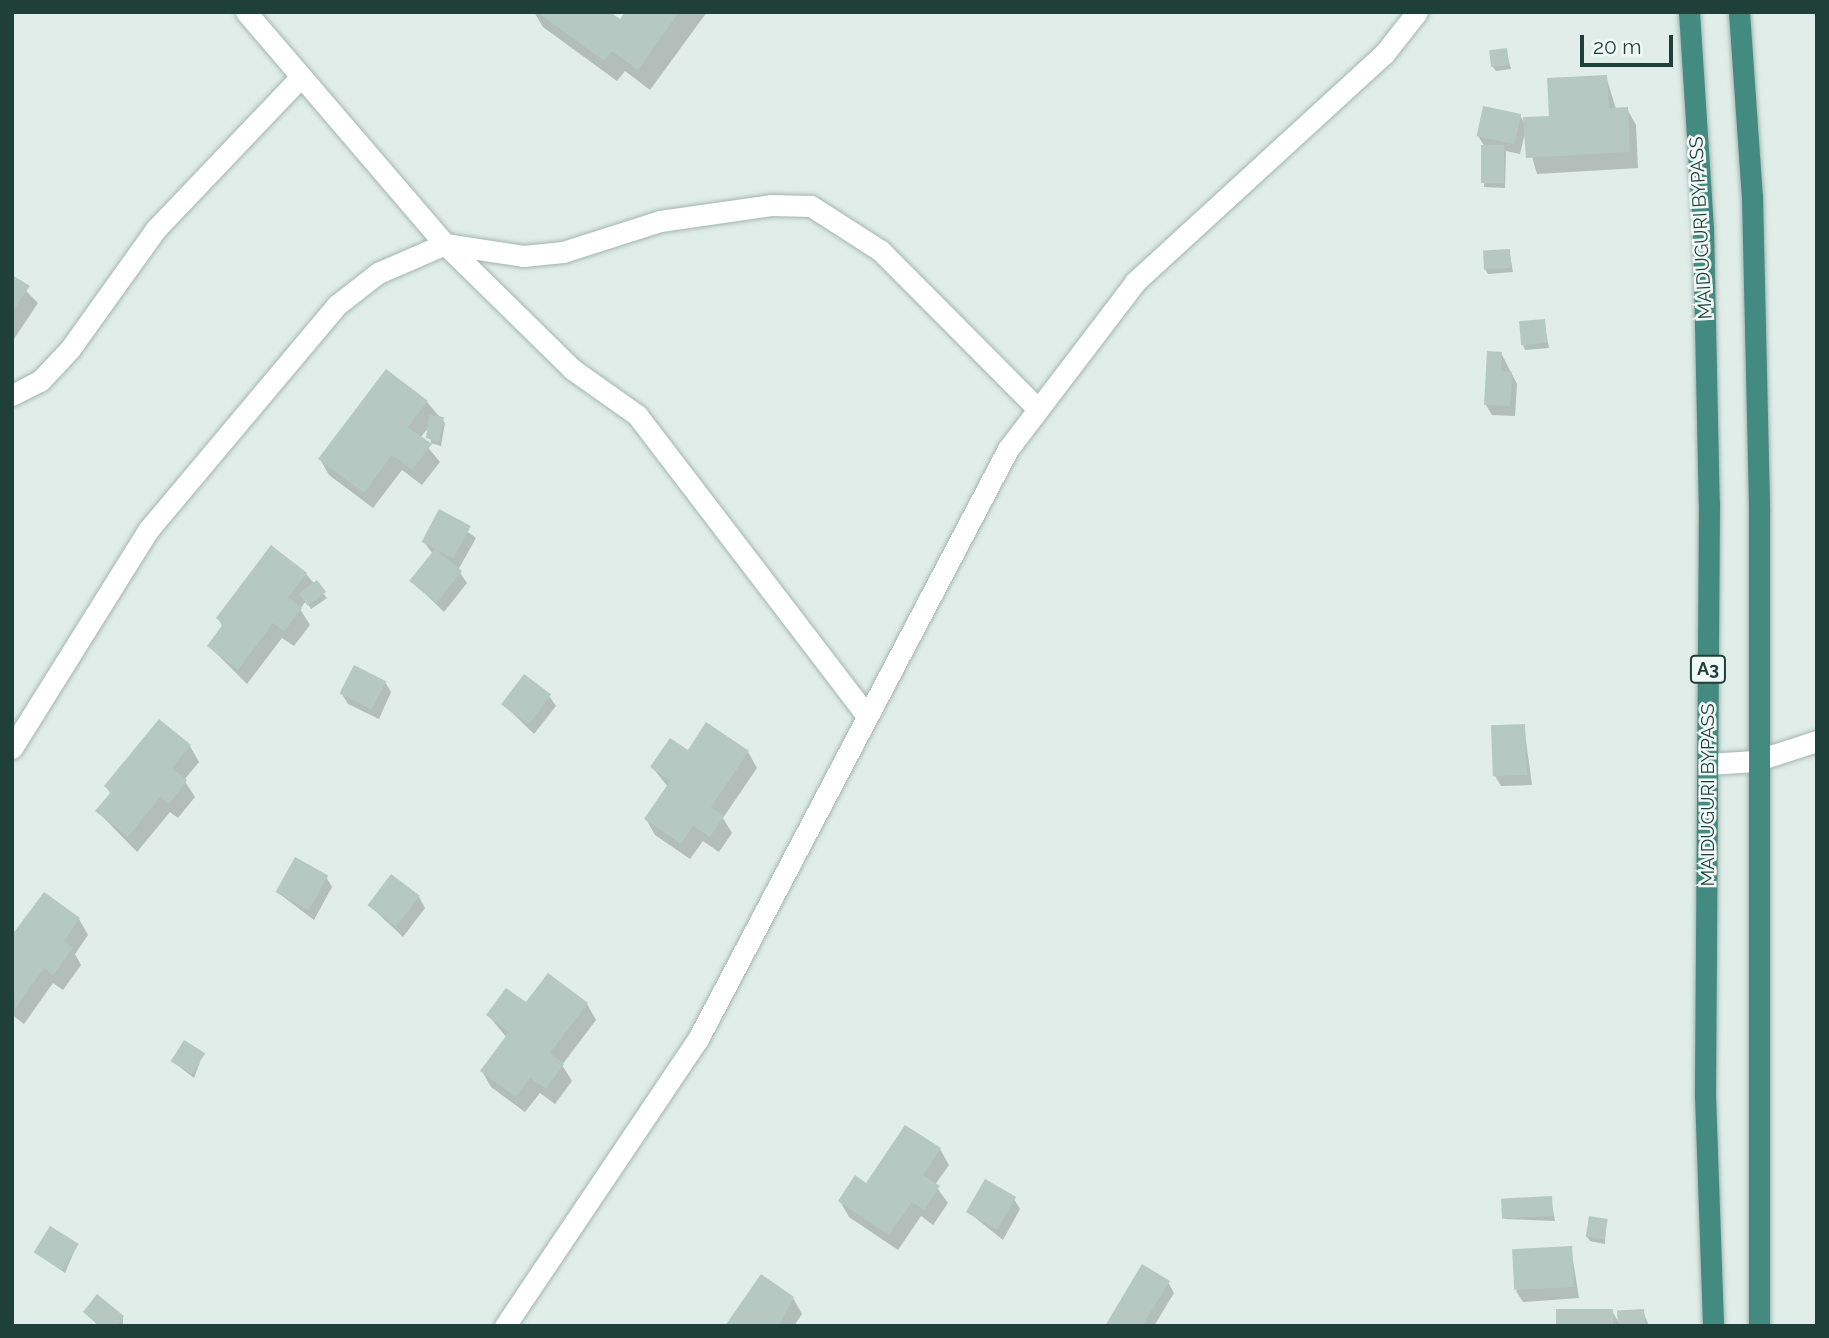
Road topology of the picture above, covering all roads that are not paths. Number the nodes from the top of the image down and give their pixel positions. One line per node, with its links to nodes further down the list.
1 (246, 12): 5 (street)
2 (1417, 12): 8 (street)
3 (1689, 12): 13 (highway, MAIDUGURI BYPASS / A3)
4 (1739, 12): 12 (highway)
5 (300, 78): 6 (street); 7 (street)
6 (445, 244): 8 (street); 9 (street); 11 (street)
7 (12, 395)
8 (1038, 409): 9 (street)
9 (866, 715): 14 (street)
10 (1817, 741): 12 (street)
11 (12, 748)
12 (1755, 761): 13 (street); 16 (highway)
13 (1708, 764): 15 (highway, MAIDUGURI BYPASS / A3)
14 (505, 1326)
15 (1713, 1326)
16 (1759, 1326)

